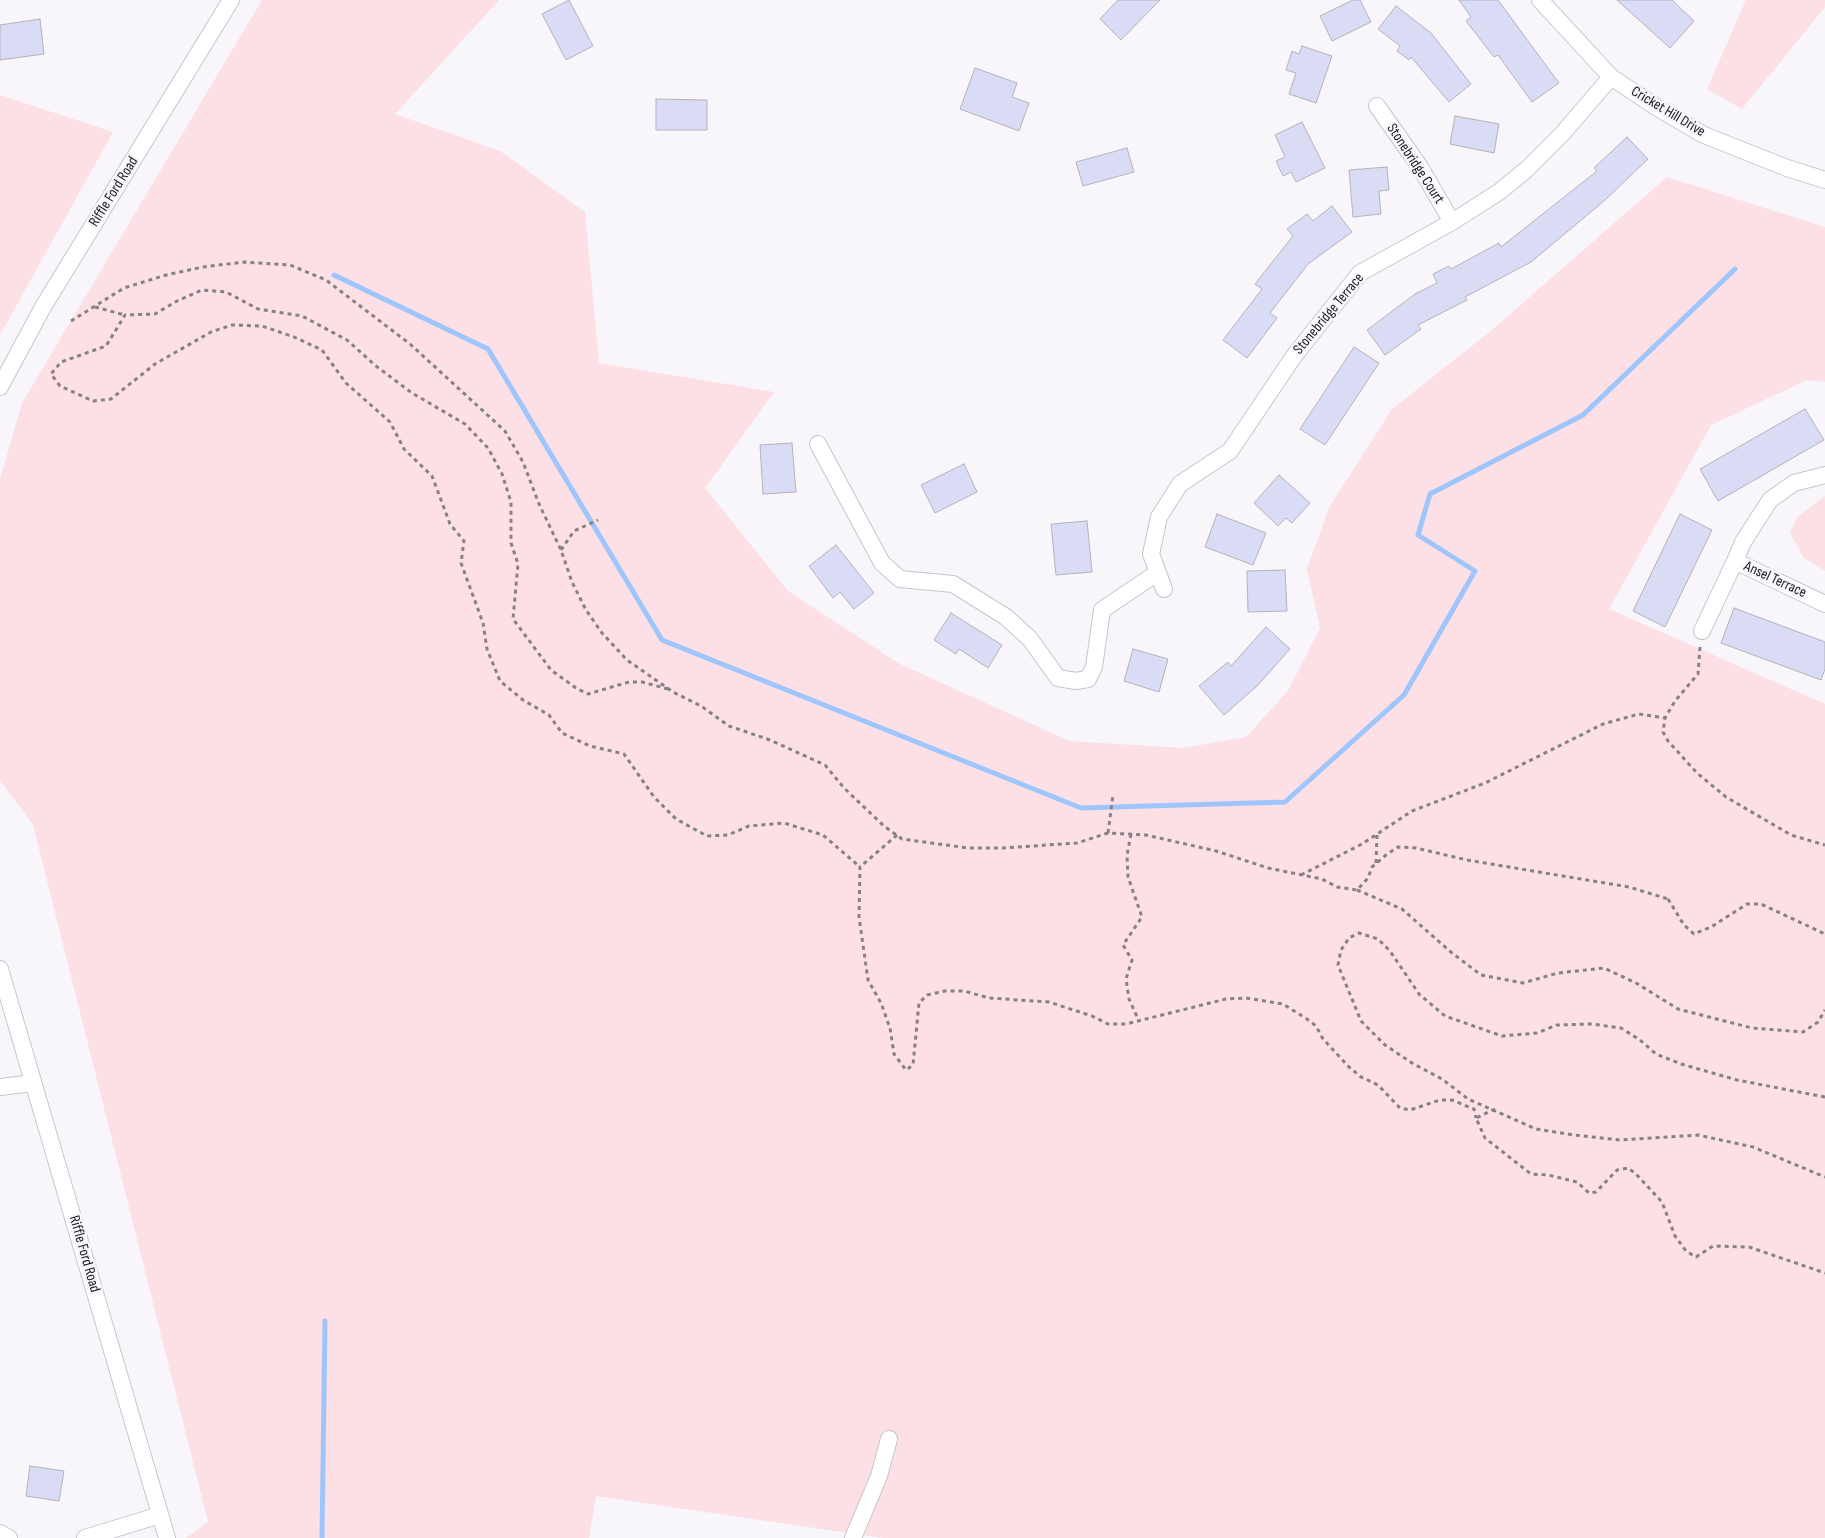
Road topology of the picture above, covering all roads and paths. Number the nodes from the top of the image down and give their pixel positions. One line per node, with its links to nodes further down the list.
1 (231, 0): 10 (street, Riffle Ford Road)
2 (1540, 0): 3 (street, Cricket Hill Drive)
3 (1611, 77): 5 (street, Cricket Hill Drive); 6 (street, Stonebridge Terrace)
4 (1377, 106): 6 (street, Stonebridge Court)
5 (1825, 180)
6 (1452, 222): 16 (street, Stonebridge Terrace)
7 (95, 307): 8 (path); 9 (path); 14 (path)
8 (125, 315): 20 (path); 29 (path)
9 (71, 322)
10 (0, 387)
11 (818, 444): 16 (street)
12 (1825, 474): 15 (street, Ansel Terrace)
13 (598, 520): 14 (path)
14 (561, 550): 20 (path)
15 (1735, 561): 18 (street, Ansel Terrace); 19 (street)
16 (1157, 573): 17 (street, Stonebridge Terrace)
17 (1164, 590)
18 (1825, 604)
19 (1702, 632): 21 (path)
20 (668, 689): 26 (path)
21 (1665, 718): 25 (path); 27 (path)
22 (1114, 795): 23 (path)
23 (1108, 833): 24 (path); 26 (path)
24 (1132, 834): 30 (path); 37 (path)
25 (1377, 834): 28 (path); 30 (path)
26 (897, 835): 29 (path)
27 (1825, 845)
28 (1376, 863): 31 (path); 33 (path)
29 (860, 867): 37 (path)
30 (1299, 876): 31 (path)
31 (1357, 890): 36 (path)
32 (1657, 894): 33 (path)
33 (1668, 900): 34 (path)
34 (1825, 934)
35 (0, 970): 38 (street, Riffle Ford Road)
36 (1825, 1010)
37 (1139, 1020): 42 (path)
38 (33, 1083): 39 (street); 46 (street, Riffle Ford Road)
39 (0, 1087)
40 (1825, 1097): 41 (path)
41 (1495, 1109): 42 (path); 43 (path)
42 (1476, 1118): 44 (path)
43 (1825, 1177)
44 (1825, 1273)
45 (888, 1439): 51 (street)
46 (160, 1515): 49 (street); 50 (street, Riffle Ford Road)
47 (0, 1533): 48 (street)
48 (9, 1538)
49 (85, 1538)
50 (167, 1538)
51 (853, 1538)

